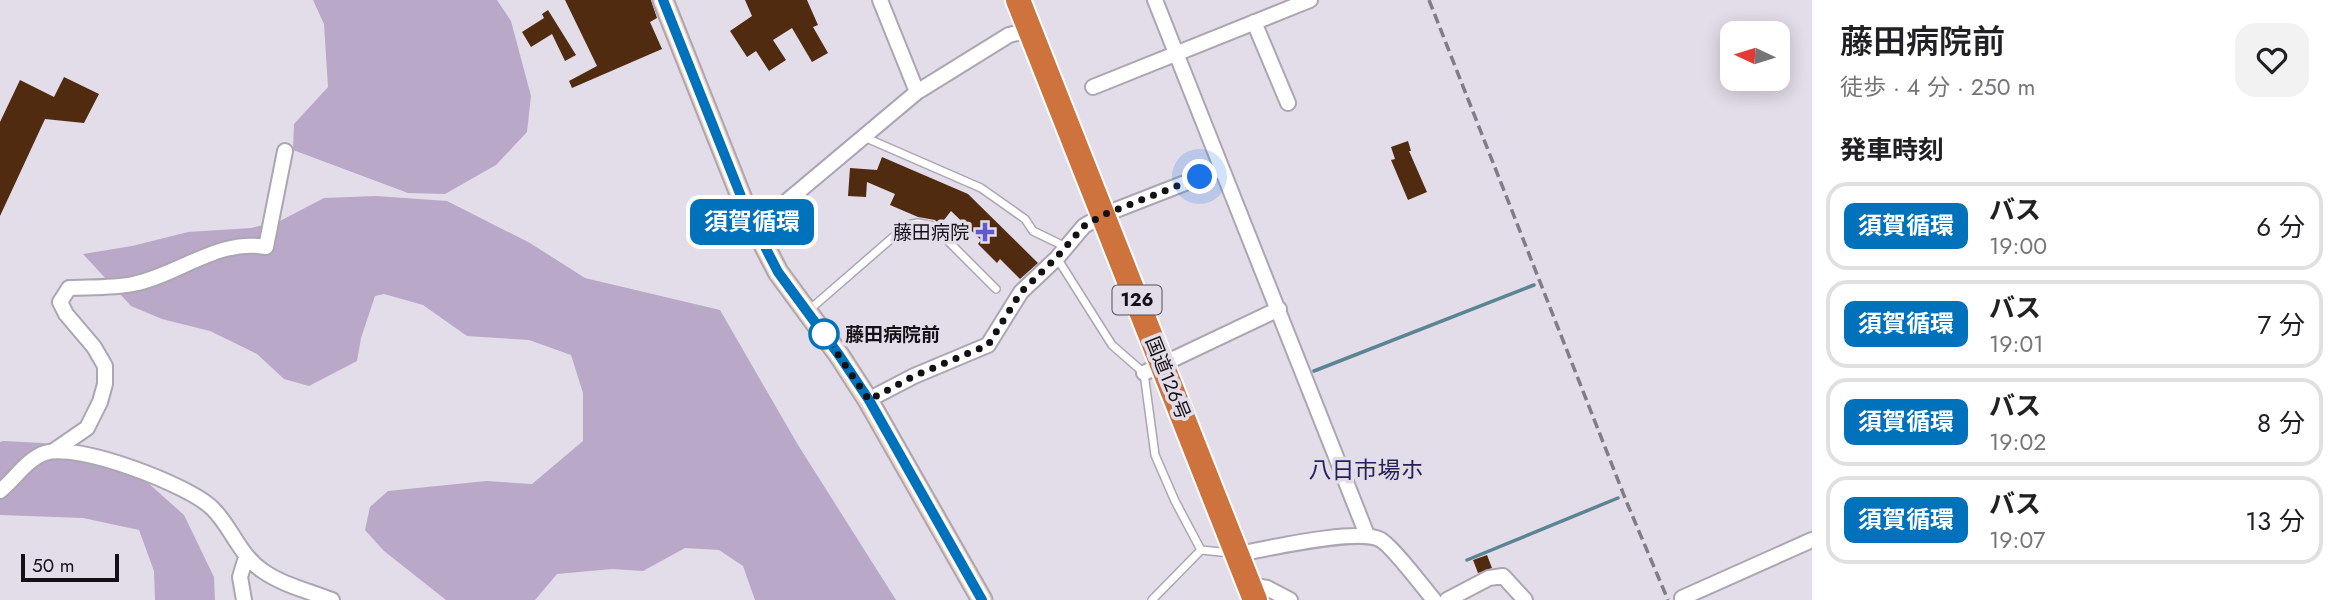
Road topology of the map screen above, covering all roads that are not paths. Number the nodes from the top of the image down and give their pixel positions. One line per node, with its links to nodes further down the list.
1 (663, 0): 16 (street)
2 (880, 0): 10 (street)
3 (1018, 0): 7 (highway, 国道126号 / 126)
4 (1154, 0): 8 (street)
5 (1310, 0): 6 (street)
6 (1254, 22): 8 (street); 11 (street)
7 (1030, 30): 10 (street); 15 (highway, 国道126号 / 126)
8 (1176, 53): 9 (street); 14 (street)
9 (1093, 87)
10 (917, 92): 12 (street)
11 (1288, 103)
12 (863, 136): 16 (street); 17 (lane)
13 (285, 151): 23 (street)
14 (1221, 169): 15 (street); 19 (street)
15 (1103, 215): 17 (street); 21 (highway, 国道126号 / 126)
16 (755, 228): 20 (street)
17 (1062, 253): 21 (lane); 22 (street)
18 (996, 289): 20 (lane)
19 (1279, 309): 21 (street); 25 (street)
20 (807, 312): 22 (street)
21 (1153, 368): 27 (lane); 28 (highway, 国道126号 / 126)
22 (869, 400): 33 (street)
23 (55, 450): 24 (street); 29 (street)
24 (0, 491)
25 (1367, 535): 28 (street); 36 (street)
26 (1812, 540): 39 (street)
27 (1201, 550): 28 (lane); 34 (lane)
28 (1238, 554): 30 (highway, 国道126号 / 126)
29 (246, 557): 31 (street); 32 (street)
30 (1252, 593): 35 (street)
31 (244, 600)
32 (332, 600)
33 (982, 600)
34 (1152, 600)
35 (1290, 600)
36 (1434, 600)
37 (1447, 600): 38 (street)
38 (1525, 600)
39 (1683, 600)

